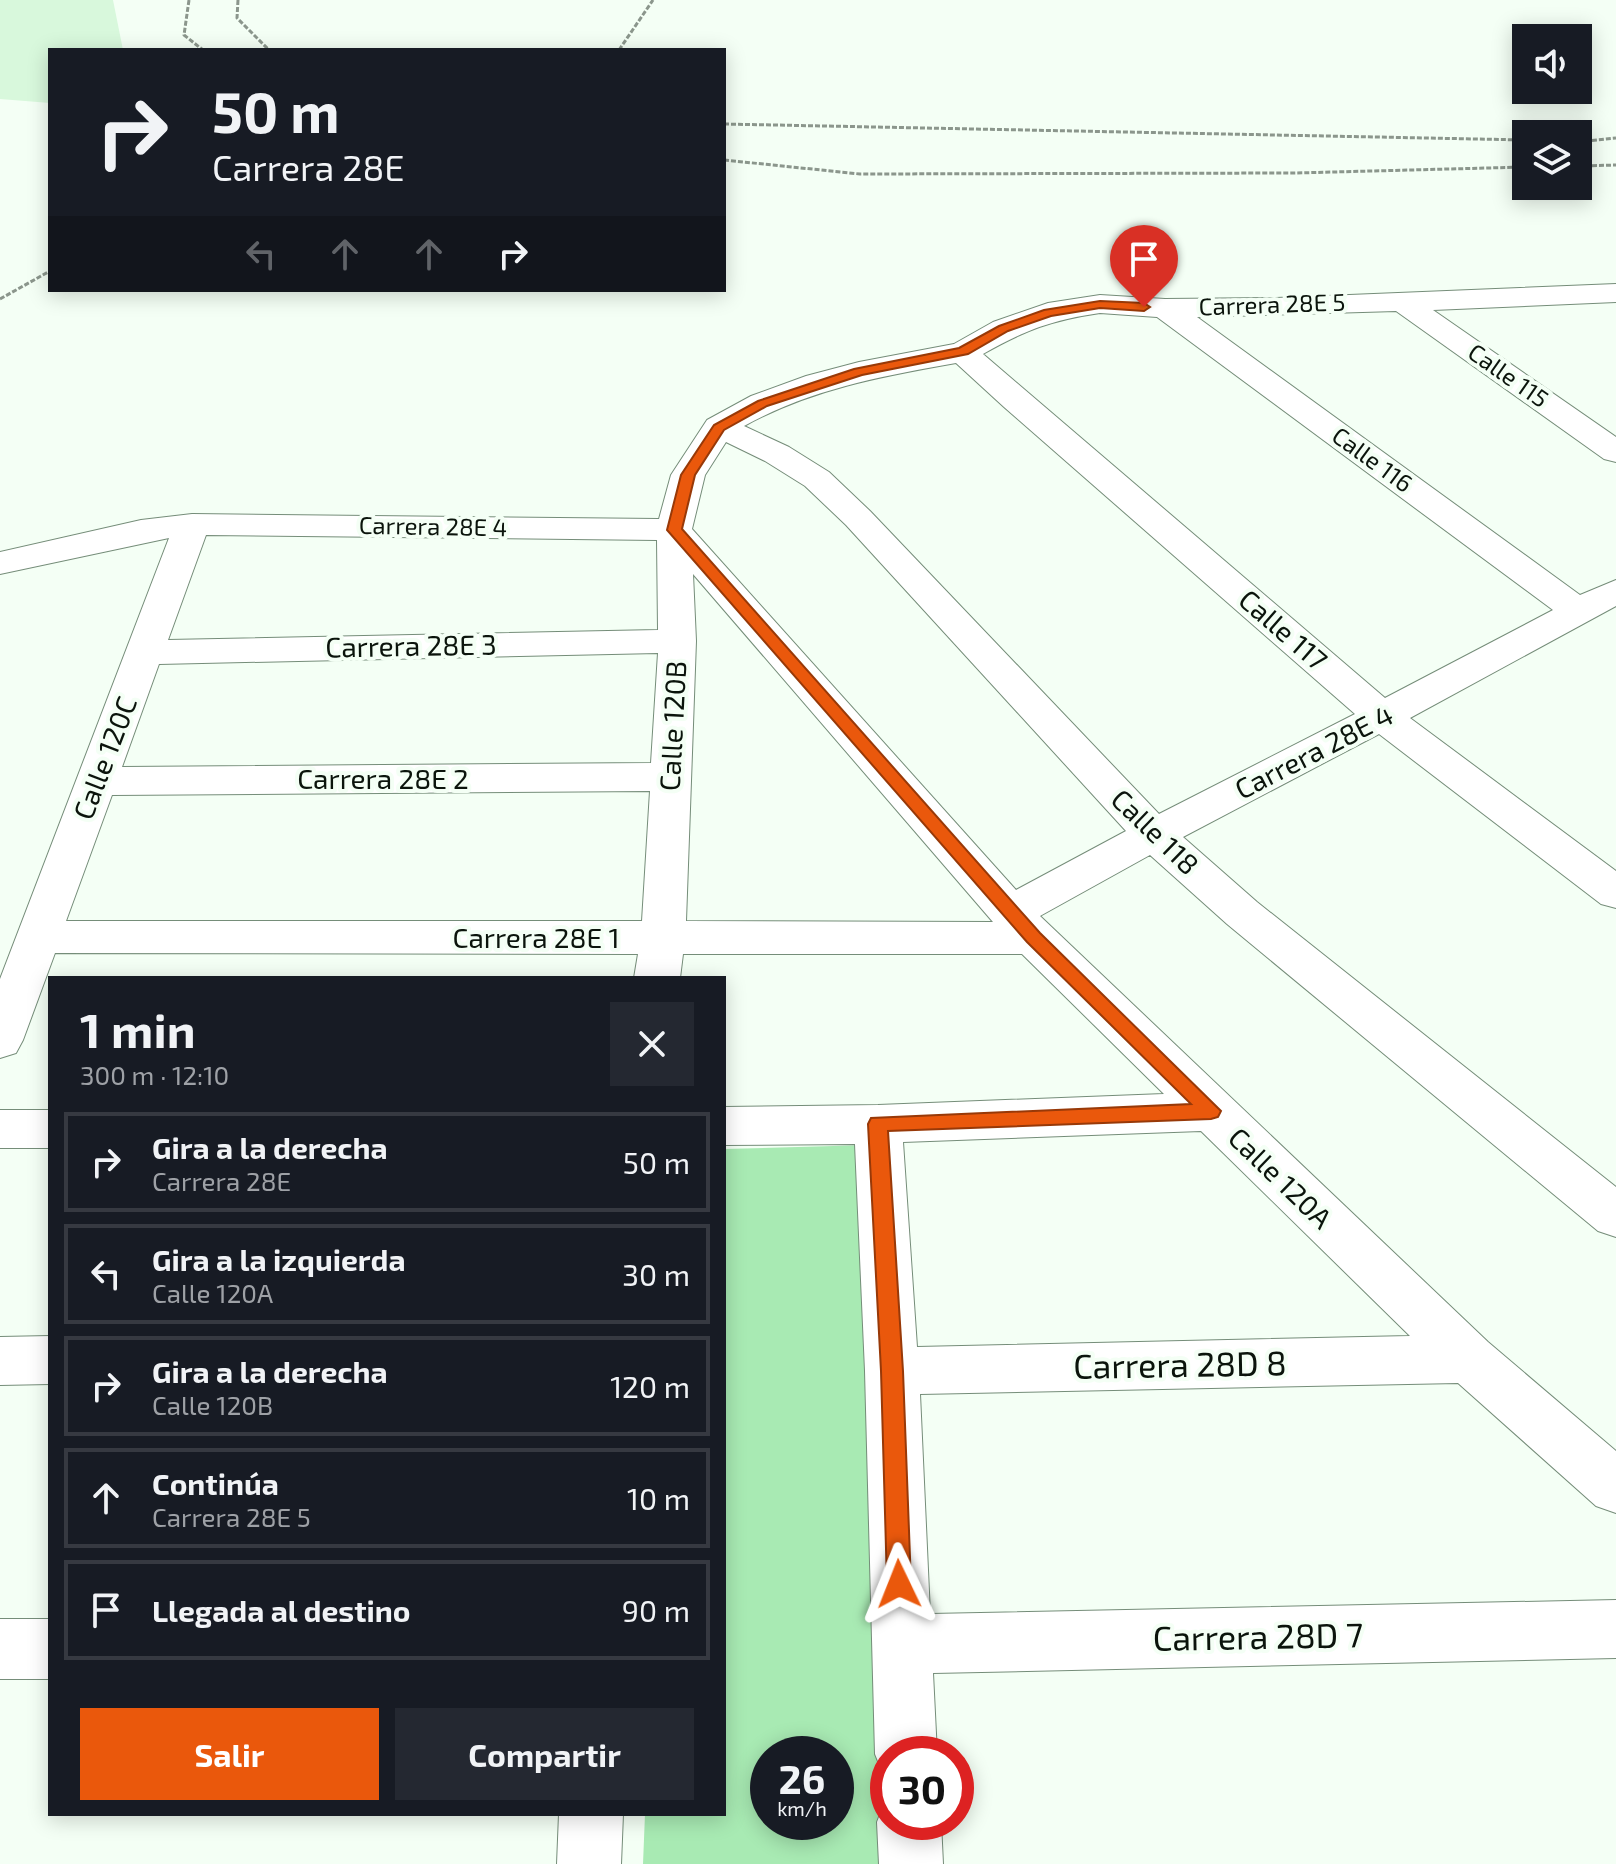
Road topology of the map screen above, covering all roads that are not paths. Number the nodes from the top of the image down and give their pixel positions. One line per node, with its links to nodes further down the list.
1 (1616, 293): 2 (street, Carrera 28E 5)
2 (1401, 301): 3 (street, Carrera 28E 5); 6 (street, Calle 115)
3 (1165, 308): 4 (street, Carrera 28E 5); 12 (street, Calle 116)
4 (963, 352): 5 (street, Carrera 28E 5); 15 (street, Calle 117)
5 (719, 427): 7 (street, Carrera 28E 5); 18 (street, Calle 118)
6 (1616, 452)
7 (688, 475): 9 (street, Calle 120B)
8 (192, 524): 9 (street, Carrera 28E 4); 10 (street); 14 (street, Calle 120C)
9 (674, 530): 13 (street, Calle 120B); 20 (street, Calle 120A)
10 (0, 563)
11 (1616, 591): 12 (street, Carrera 28E 4)
12 (1579, 612): 15 (street, Carrera 28E 4)
13 (677, 641): 14 (street, Carrera 28E 3); 16 (street, Calle 120B)
14 (145, 652): 17 (street, Calle 120C)
15 (1384, 718): 18 (street, Carrera 28E 4); 19 (street, Calle 117)
16 (670, 777): 17 (street, Carrera 28E 2); 22 (street, Calle 120B)
17 (96, 781): 21 (street, Calle 120C)
18 (1153, 834): 20 (street, Carrera 28E 4); 29 (street, Calle 118)
19 (1616, 893)
20 (1022, 925): 22 (street, Carrera 28E 1); 24 (street, Calle 120A)
21 (38, 937): 22 (street, Carrera 28E 1); 23 (street, Calle 120C)
22 (660, 958)
23 (0, 1040)
24 (1211, 1111): 25 (street); 30 (street, Calle 120A)
25 (878, 1124): 26 (street); 33 (street)
26 (726, 1126)
27 (0, 1129): 28 (street)
28 (48, 1129)
29 (1616, 1216)
30 (1469, 1359): 33 (street, Carrera 28D 8); 34 (street, Calle 120A)
31 (48, 1360): 32 (street)
32 (0, 1361)
33 (892, 1371): 36 (street)
34 (1616, 1487)
35 (1616, 1629): 36 (street, Carrera 28D 7)
36 (901, 1644): 39 (street)
37 (0, 1649): 38 (street)
38 (48, 1649)
39 (905, 1736)
40 (591, 1816): 42 (street)
41 (910, 1840): 43 (street)
42 (589, 1864)
43 (911, 1864)

